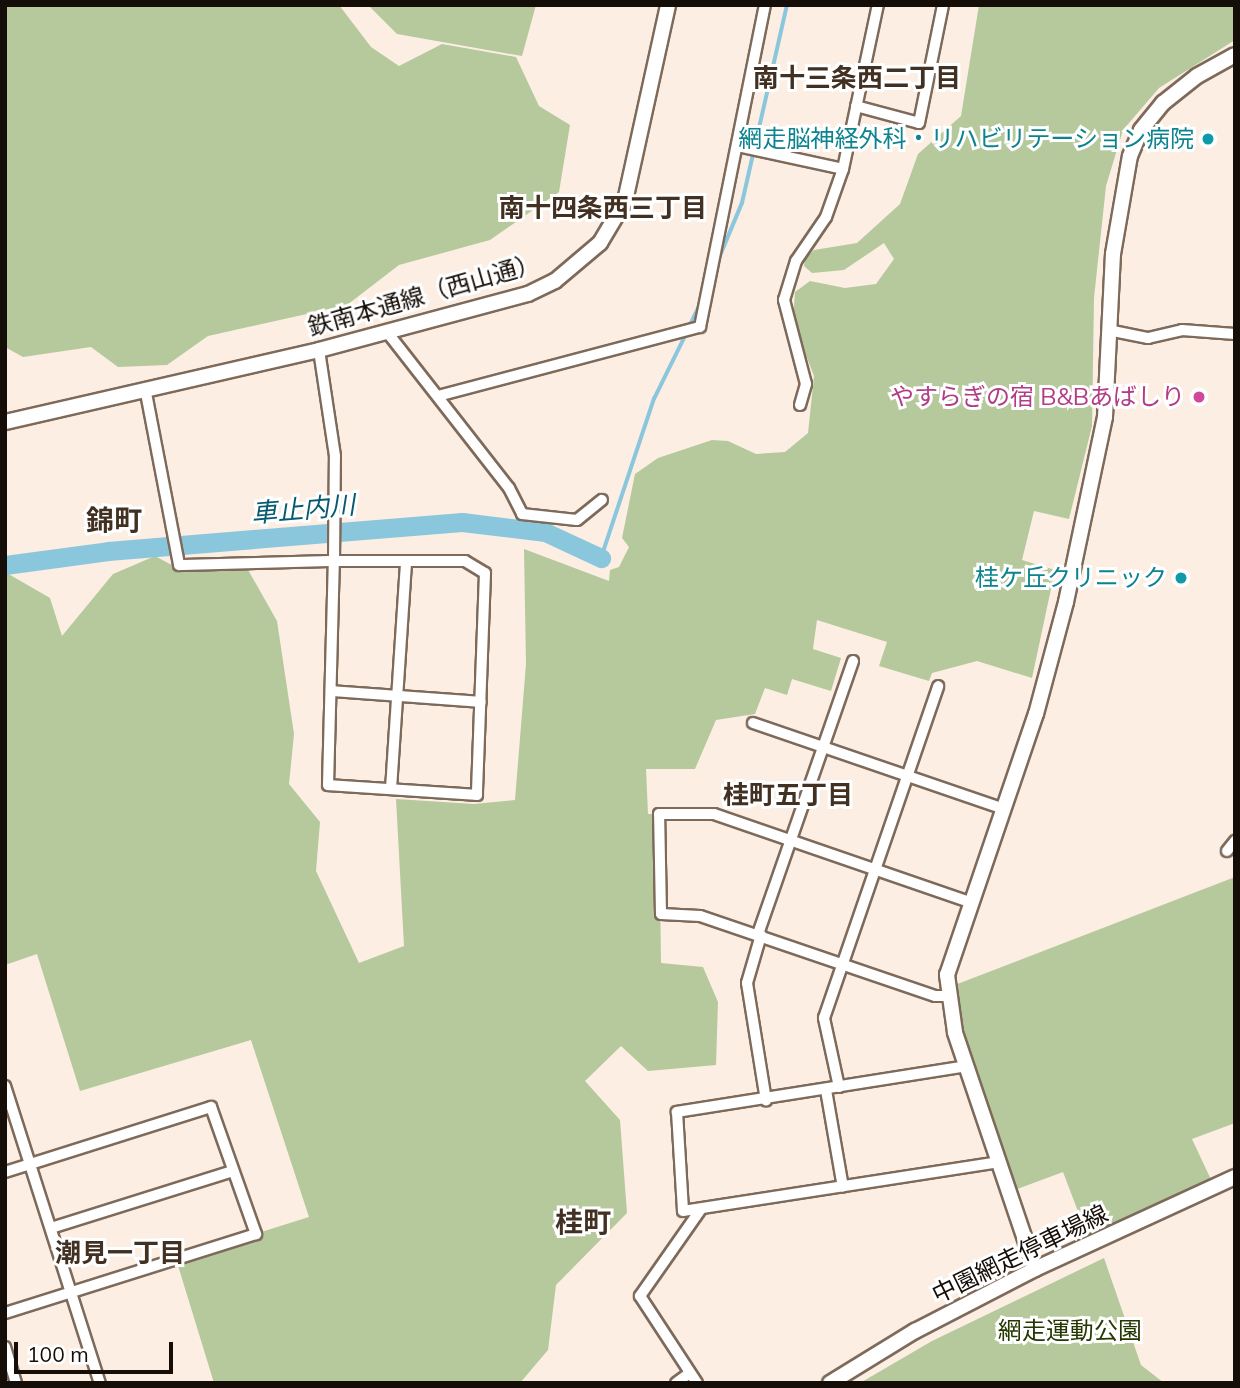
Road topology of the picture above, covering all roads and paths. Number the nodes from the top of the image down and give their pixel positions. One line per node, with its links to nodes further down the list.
1 (668, 5): 11 (street, 鉄南本通線（西山通）)
2 (765, 5): 8 (street)
3 (878, 5): 7 (street)
4 (930, 5): 5 (street)
5 (943, 7): 7 (street)
6 (1235, 55): 10 (street)
7 (856, 106): 9 (street)
8 (737, 146): 9 (street); 15 (street)
9 (843, 169): 16 (street)
10 (1108, 330): 12 (street); 30 (street)
11 (387, 332): 13 (street, 鉄南本通線（西山通）); 15 (street)
12 (1235, 334)
13 (319, 350): 14 (street, 鉄南本通線（西山通）); 19 (street)
14 (146, 393): 17 (street, 鉄南本通線（西山通）); 19 (street)
15 (438, 396): 18 (street)
16 (800, 405)
17 (5, 422)
18 (602, 500)
19 (334, 561): 20 (street); 23 (street)
20 (406, 561): 24 (street); 25 (street)
21 (853, 661): 27 (street)
22 (938, 686): 28 (street)
23 (331, 691): 24 (street); 29 (street)
24 (397, 696): 25 (street); 29 (street)
25 (481, 702): 29 (street)
26 (753, 723): 27 (street)
27 (823, 747): 28 (street); 31 (street)
28 (908, 776): 30 (street); 34 (street)
29 (391, 789)
30 (1004, 809): 35 (street)
31 (790, 839): 34 (street); 36 (street); 36 (street)
32 (1235, 841): 33 (street)
33 (1227, 851)
34 (876, 869): 35 (street); 37 (street)
35 (970, 902): 38 (street)
36 (759, 935): 37 (street); 43 (street)
37 (845, 964): 38 (street); 41 (street)
38 (948, 996): 39 (street)
39 (967, 1066): 41 (street); 44 (street)
40 (5, 1086): 45 (street)
41 (839, 1087): 42 (street)
42 (827, 1090): 43 (street); 49 (street)
43 (766, 1100): 50 (street)
44 (999, 1162): 49 (street); 52 (street)
45 (31, 1164): 46 (street); 47 (street); 51 (street)
46 (233, 1171): 51 (street); 53 (street)
47 (5, 1172)
48 (1235, 1177): 52 (street, 中園網走停車場線)
49 (843, 1187): 50 (street)
50 (701, 1209): 56 (street)
51 (51, 1228): 53 (street)
52 (1035, 1269): 60 (street, 中園網走停車場線)
53 (71, 1292): 54 (street); 58 (street)
54 (5, 1313)
55 (5, 1347): 57 (street)
56 (693, 1378): 59 (street)
57 (16, 1383)
58 (100, 1383)
59 (676, 1383)
60 (830, 1383)

